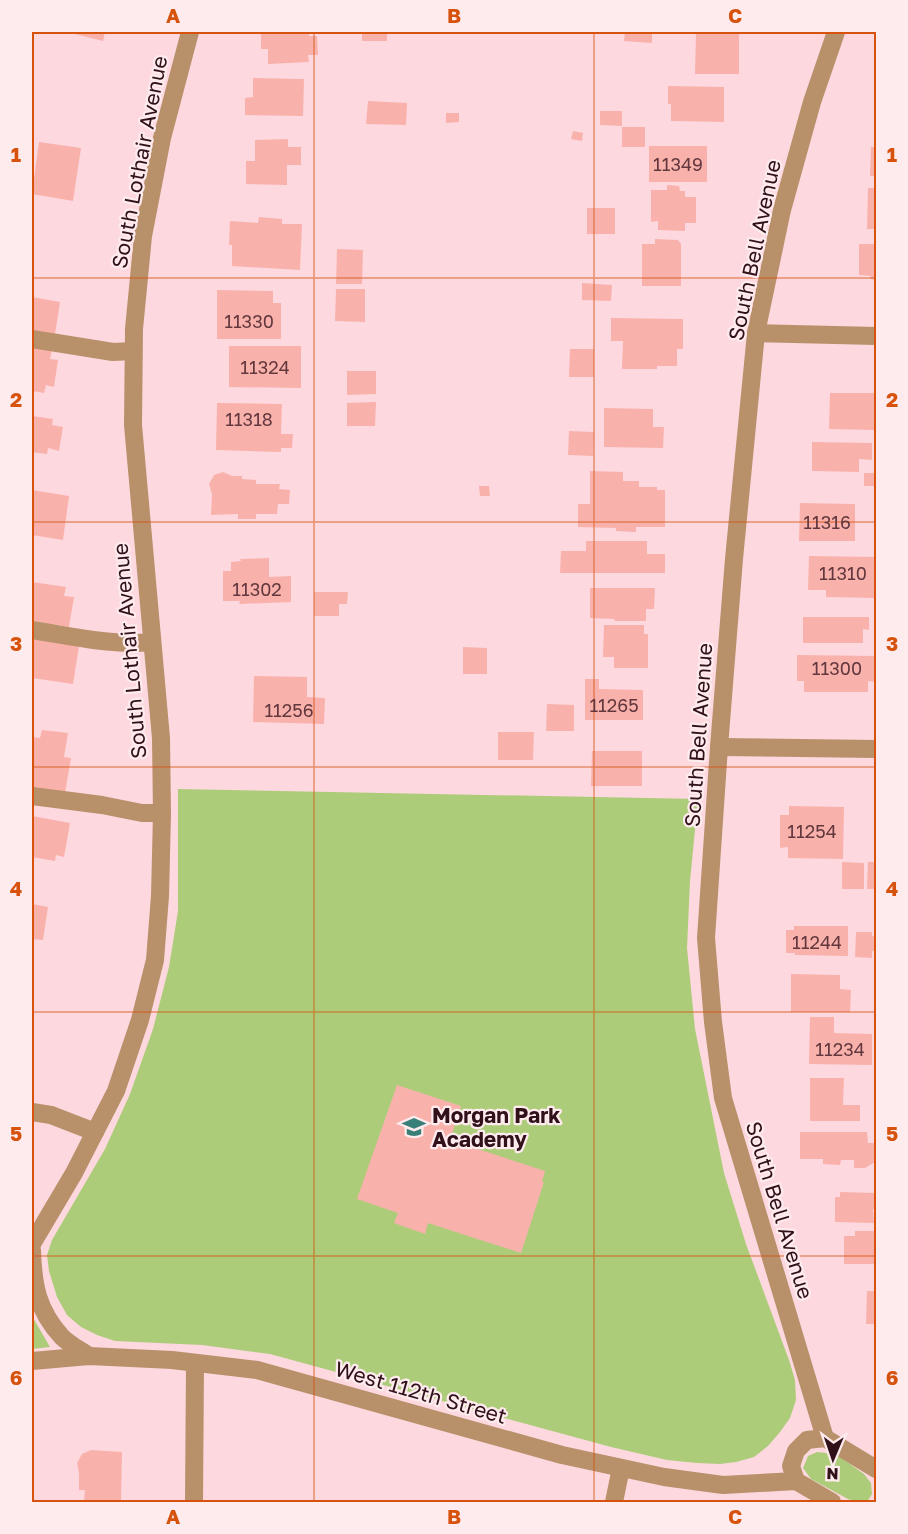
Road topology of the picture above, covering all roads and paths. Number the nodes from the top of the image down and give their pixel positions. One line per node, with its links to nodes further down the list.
1 (190, 32): 6 (street, South Lothair Avenue)
2 (836, 32): 3 (street, South Bell Avenue)
3 (756, 333): 4 (street); 9 (street, South Bell Avenue)
4 (876, 336)
5 (32, 339): 6 (street)
6 (133, 351): 8 (street, South Lothair Avenue)
7 (32, 630): 8 (street)
8 (152, 642): 12 (street, South Lothair Avenue)
9 (719, 747): 10 (street); 20 (street, South Bell Avenue)
10 (876, 749)
11 (32, 796): 12 (street)
12 (162, 813): 14 (street, South Lothair Avenue)
13 (32, 1112): 14 (street)
14 (95, 1132): 15 (street, South Lothair Avenue)
15 (32, 1244)
16 (32, 1250): 17 (street)
17 (88, 1356): 18 (street, West 112th Street); 19 (street, West 112th Street)
18 (32, 1360)
19 (195, 1363): 21 (street, West 112th Street); 24 (street)
20 (825, 1438): 22 (street); 23 (street)
21 (621, 1468): 23 (street, West 112th Street); 25 (street)
22 (876, 1469)
23 (796, 1481): 26 (street)
24 (194, 1503)
25 (614, 1503)
26 (832, 1503)

